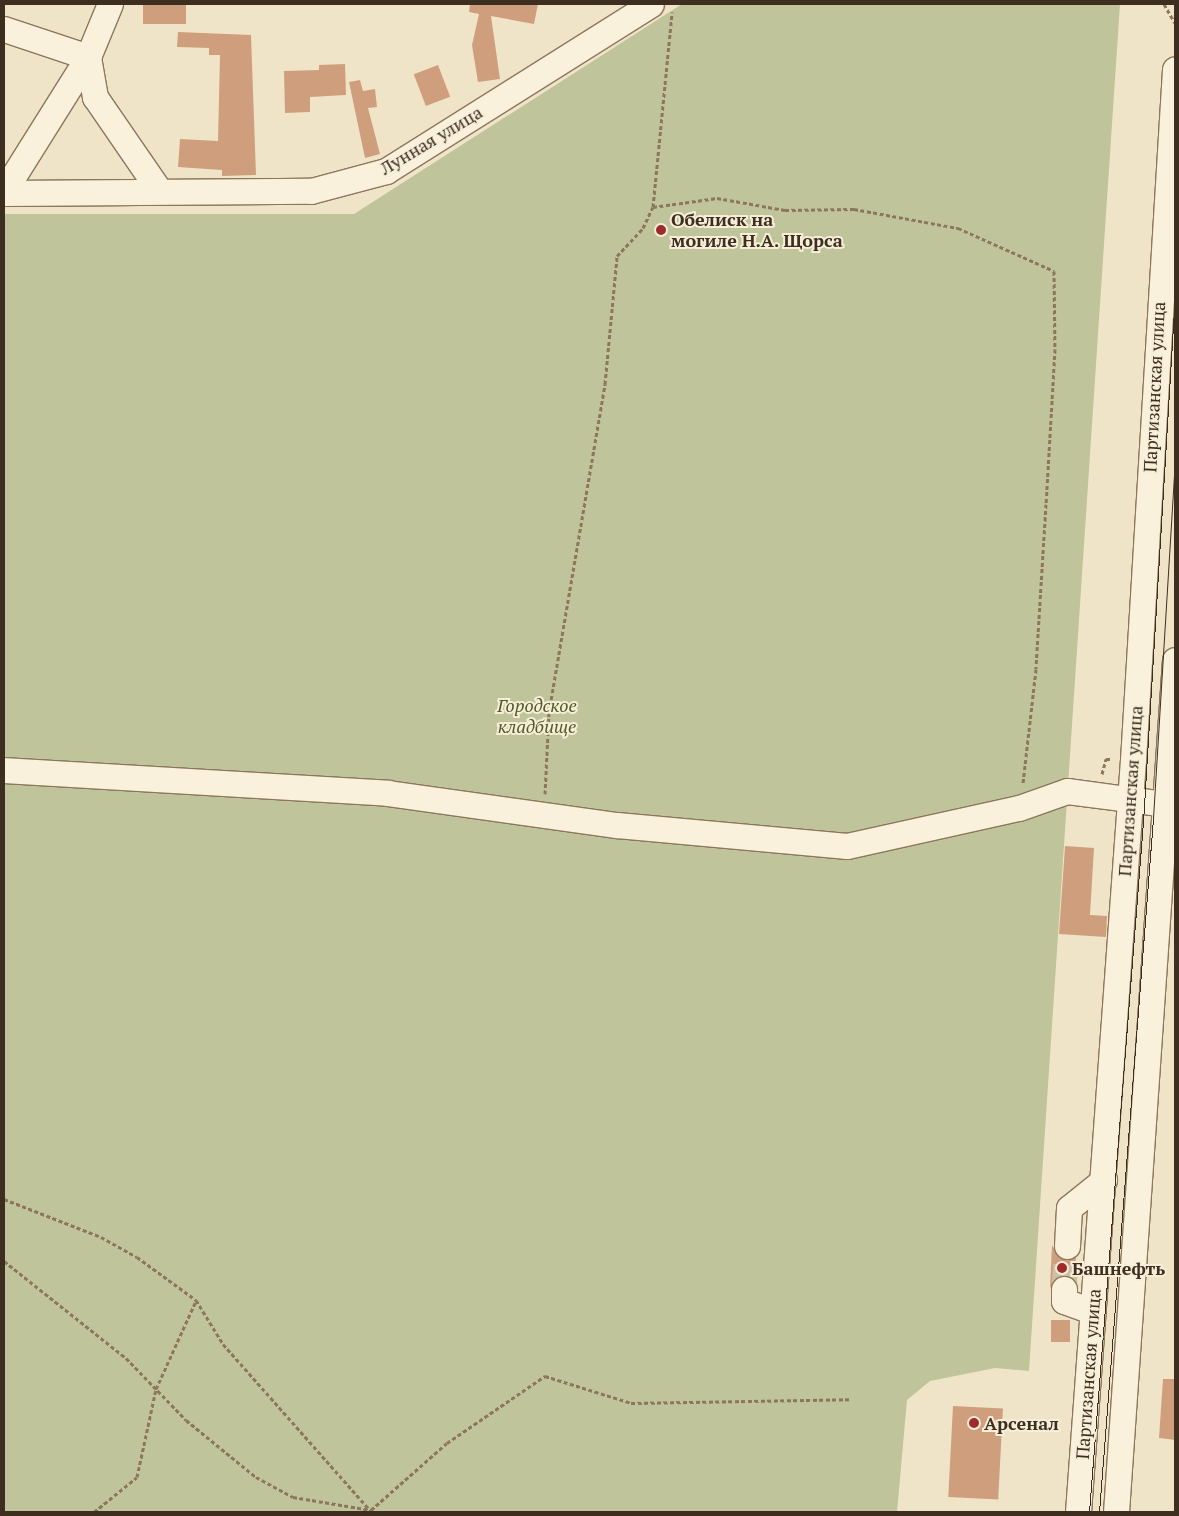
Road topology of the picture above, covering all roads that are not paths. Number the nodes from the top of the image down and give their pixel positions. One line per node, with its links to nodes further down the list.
1 (110, 4): 4 (street)
2 (651, 4): 6 (street, Лунная улица)
3 (4, 30): 4 (street)
4 (88, 58): 6 (street); 7 (street)
5 (1175, 69): 10 (street, Партизанская улица)
6 (159, 190): 7 (street, Лунная улица)
7 (4, 192)
8 (1175, 660): 11 (street, Партизанская улица)
9 (4, 770): 10 (street)
10 (1129, 798): 11 (street); 12 (street, Партизанская улица)
11 (1166, 804): 13 (street, Партизанская улица)
12 (1125, 857): 13 (street); 14 (street, Партизанская улица)
13 (1168, 862): 19 (street, Партизанская улица)
14 (1104, 1180): 15 (street); 17 (street, Партизанская улица)
15 (1067, 1246)
16 (1064, 1289): 17 (street)
17 (1092, 1311): 18 (street, Партизанская улица)
18 (1078, 1512)
19 (1116, 1512)

